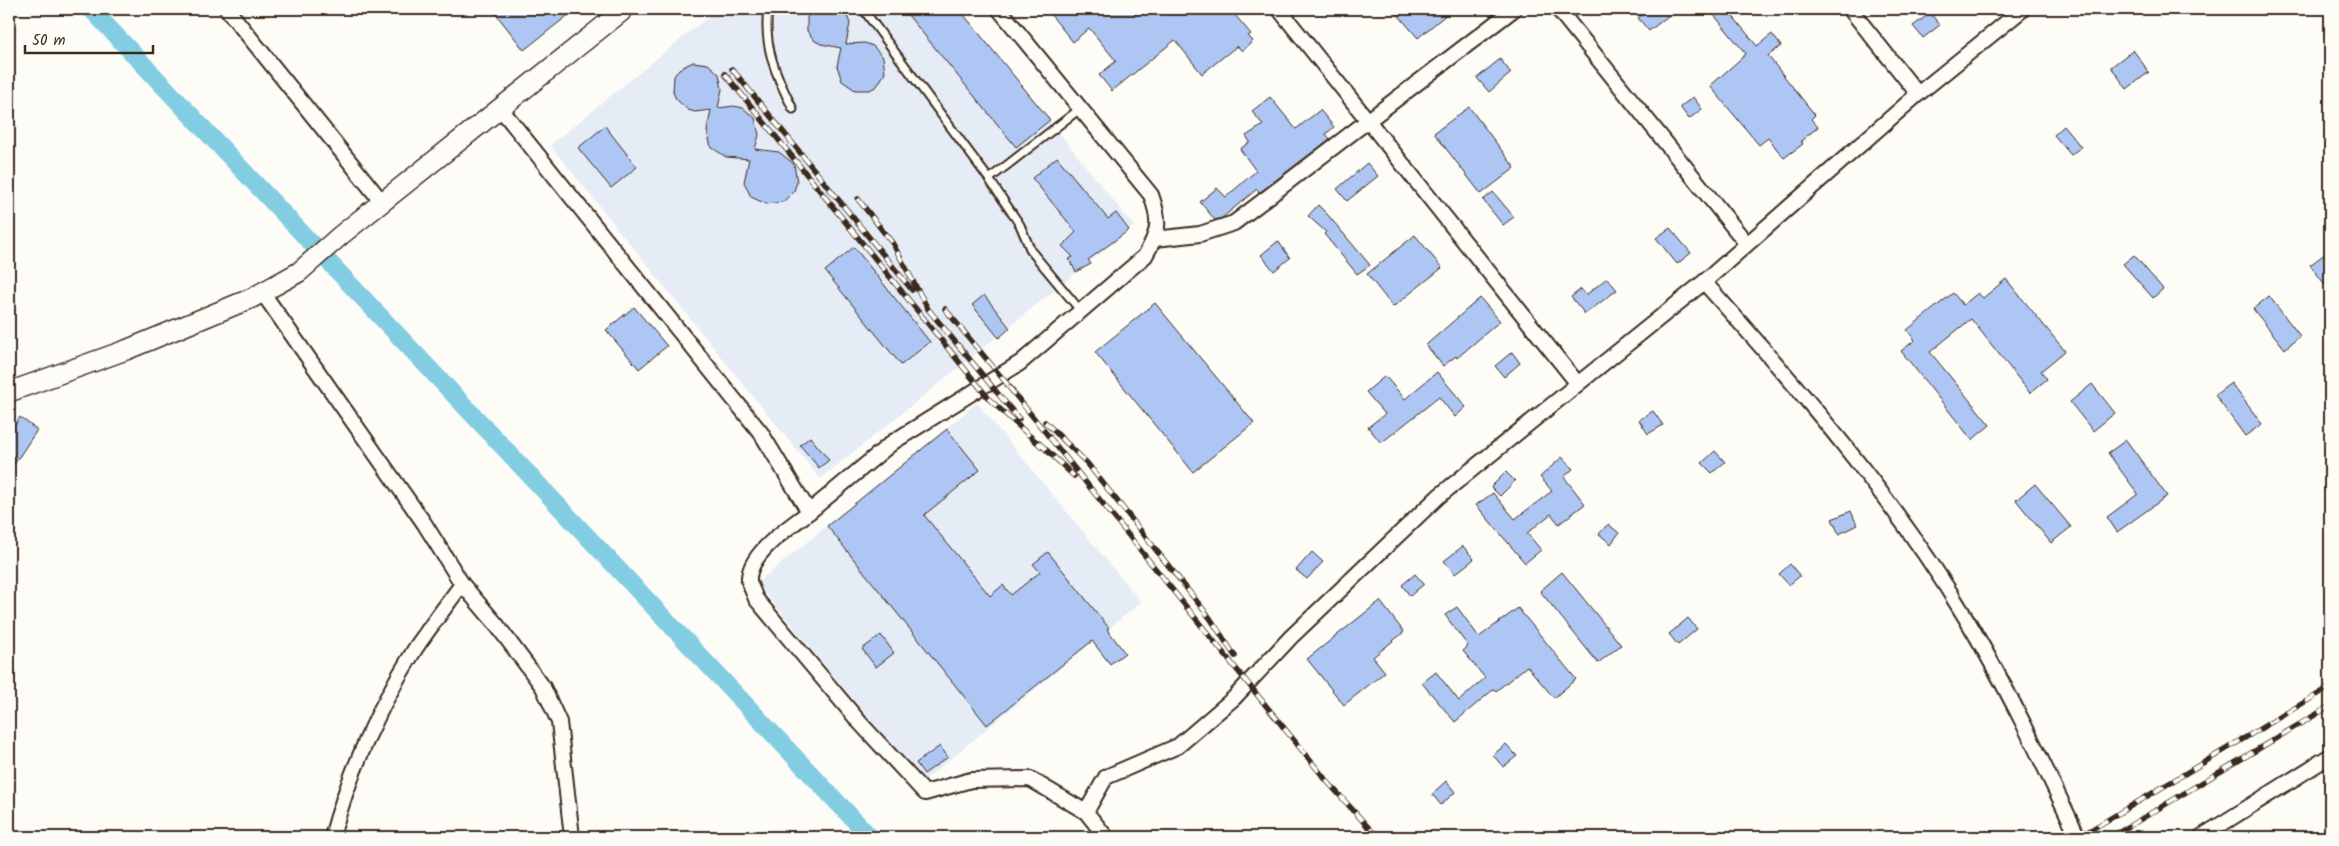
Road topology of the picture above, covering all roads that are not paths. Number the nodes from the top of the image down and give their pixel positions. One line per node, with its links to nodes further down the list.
1 (227, 9): 17 (street)
2 (768, 9): 14 (lane)
3 (863, 9): 16 (lane)
4 (999, 9): 13 (street)
5 (1279, 9): 15 (street)
6 (1514, 9): 15 (street)
7 (1558, 9): 19 (street)
8 (1850, 9): 11 (street)
9 (2023, 9): 11 (street)
10 (620, 10): 12 (street)
11 (1918, 94): 19 (street)
12 (500, 108): 17 (street); 25 (street)
13 (1081, 108): 16 (lane); 18 (street)
14 (793, 109)
15 (1369, 121): 18 (street); 23 (street)
16 (989, 179): 22 (lane)
17 (382, 202): 21 (street)
18 (1155, 239): 22 (street)
19 (1747, 244): 20 (street)
20 (1704, 282): 23 (street); 32 (street)
21 (262, 292): 24 (street); 26 (street)
22 (1080, 310): 25 (street)
23 (1578, 384): 28 (street)
24 (9, 392)
25 (809, 512): 28 (street)
26 (462, 584): 29 (street); 30 (street)
27 (2330, 756): 33 (street)
28 (1086, 812): 31 (street)
29 (332, 837)
30 (572, 837)
31 (1106, 837)
32 (2078, 837)
33 (2201, 837)

